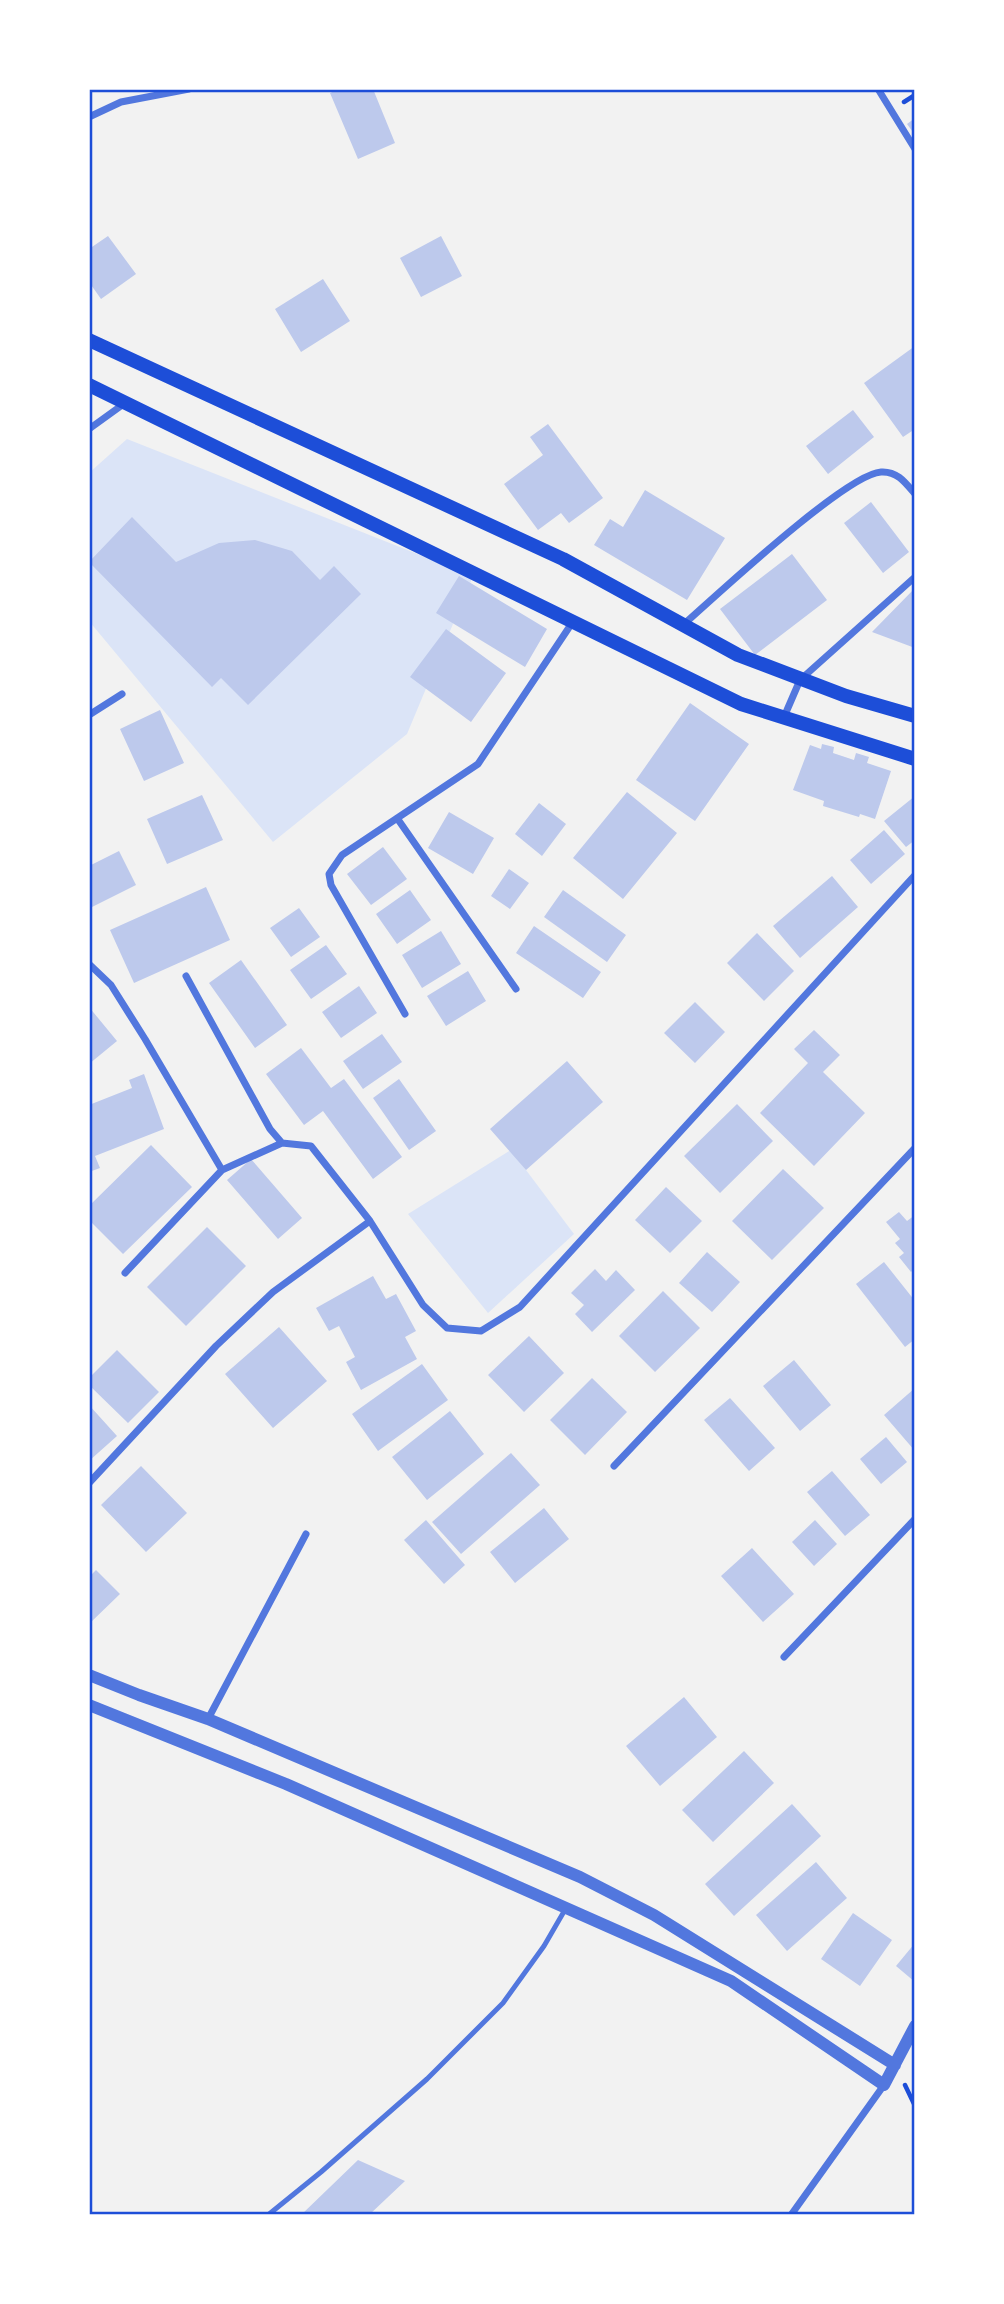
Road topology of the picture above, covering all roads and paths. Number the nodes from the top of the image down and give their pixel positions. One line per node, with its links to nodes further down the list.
1 (189, 89): 3 (street)
2 (878, 89): 4 (street)
3 (89, 117)
4 (915, 149)
5 (89, 340): 12 (main road)
6 (89, 385): 7 (main road)
7 (125, 403): 8 (street); 11 (main road)
8 (89, 429)
9 (915, 494): 12 (street)
10 (915, 577): 13 (street)
11 (572, 623): 17 (main road); 19 (street)
12 (683, 625): 13 (main road)
13 (800, 680): 16 (main road); 17 (street)
14 (122, 694): 15 (street)
15 (89, 715)
16 (915, 716)
17 (784, 718): 18 (main road)
18 (915, 758)
19 (397, 818): 23 (street); 24 (street)
20 (915, 875): 28 (street)
21 (89, 964): 27 (street)
22 (186, 976): 25 (street)
23 (516, 989)
24 (405, 1014)
25 (282, 1143): 27 (street); 28 (street)
26 (915, 1148): 30 (street)
27 (222, 1170): 29 (street)
28 (370, 1222): 31 (street)
29 (125, 1273)
30 (614, 1466)
31 (89, 1482)
32 (915, 1519): 34 (street)
33 (306, 1534): 37 (street)
34 (784, 1657)
35 (89, 1675): 37 (street)
36 (89, 1705): 38 (street)
37 (208, 1719): 40 (street)
38 (566, 1906): 41 (street); 42 (lane)
39 (915, 2026): 40 (street)
40 (895, 2065): 41 (street)
41 (884, 2085): 43 (street)
42 (268, 2215)
43 (791, 2215)

